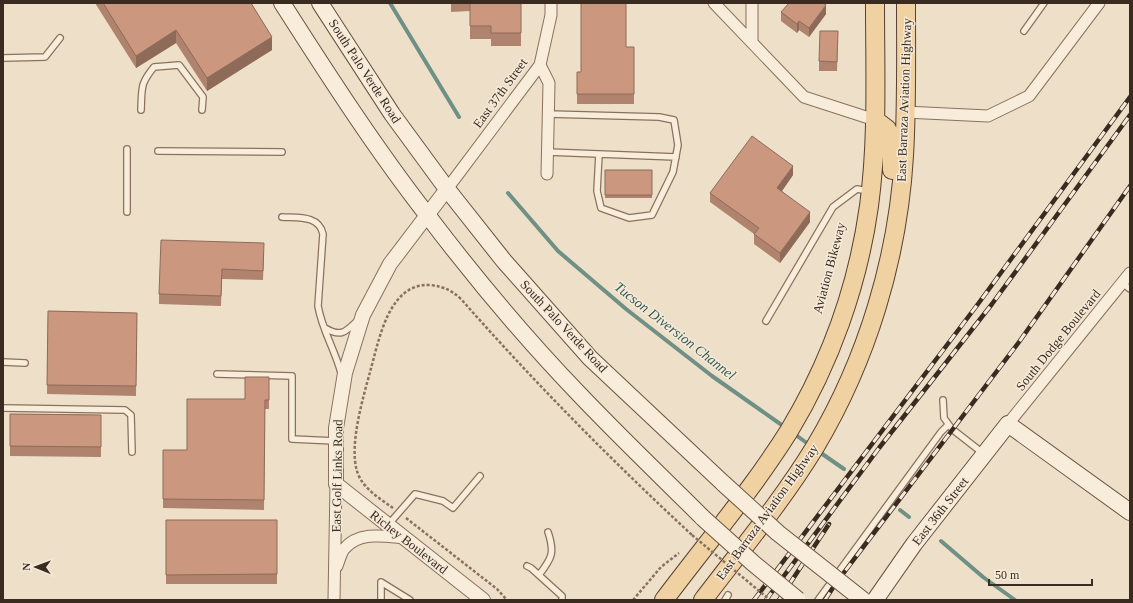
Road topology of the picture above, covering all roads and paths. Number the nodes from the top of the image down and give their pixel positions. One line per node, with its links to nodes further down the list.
1 (282, 3): 30 (main road)
2 (320, 3): 27 (main road, South Palo Verde Road)
3 (551, 3): 14 (street, East 37th Street)
4 (714, 3): 12 (street)
5 (752, 3): 12 (street)
6 (875, 3): 19 (main road)
7 (906, 3): 17 (main road, East Barraza Aviation Highway)
8 (1044, 3): 10 (lane)
9 (1098, 3): 17 (street)
10 (1024, 31)
11 (60, 38): 13 (lane)
12 (752, 41): 19 (street)
13 (3, 58)
14 (540, 65): 18 (street); 27 (street, East 37th Street)
15 (141, 110): 16 (lane)
16 (202, 110)
17 (905, 112): 41 (main road, East Barraza Aviation Highway)
18 (548, 114): 23 (street); 25 (lane)
19 (875, 120): 28 (main road); 41 (main road)
20 (127, 149): 29 (lane)
21 (158, 151): 22 (lane)
22 (282, 152)
23 (547, 152): 24 (lane); 26 (street)
24 (598, 154): 25 (lane); 25 (lane)
25 (676, 157)
26 (547, 174)
27 (447, 189): 30 (street, East Golf Links Road); 71 (main road, South Palo Verde Road, bridge)
28 (871, 191): 35 (lane); 66 (main road)
29 (127, 212)
30 (427, 216): 34 (street, East Golf Links Road); 69 (main road, bridge)
31 (282, 217): 36 (lane)
32 (1130, 273): 33 (street, South Dodge Boulevard)
33 (1126, 286): 44 (street, South Dodge Boulevard)
34 (362, 315): 36 (lane); 40 (street, East Golf Links Road)
35 (766, 321)
36 (325, 328): 40 (lane)
37 (3, 362): 38 (lane)
38 (25, 363)
39 (217, 374): 46 (lane)
40 (343, 385): 46 (street, East Golf Links Road)
41 (843, 392): 67 (main road, East Barraza Aviation Highway)
42 (943, 400): 45 (lane)
43 (3, 408): 47 (lane)
44 (1008, 424): 48 (main road, East 36th Street); 52 (main road)
45 (948, 425): 48 (lane); 70 (lane)
46 (336, 441): 50 (street, East Golf Links Road)
47 (132, 452)
48 (984, 454): 72 (main road, East 36th Street)
49 (480, 476): 53 (lane)
50 (336, 484): 53 (street, Richey Boulevard); 58 (street, East Golf Links Road)
51 (386, 503): 68 (path, bridge)
52 (1130, 512)
53 (388, 525): 56 (street, Richey Boulevard)
54 (422, 529): 64 (path)
55 (548, 532): 59 (lane)
56 (404, 538): 58 (street); 63 (street, Richey Boulevard)
57 (526, 566): 59 (lane)
58 (335, 570): 60 (street, East Golf Links Road)
59 (539, 575): 65 (lane)
60 (334, 600)
61 (381, 600): 62 (lane)
62 (410, 600)
63 (483, 600)
64 (507, 600)
65 (562, 600)
66 (664, 600)
67 (703, 600)
68 (770, 600)
69 (798, 600)
70 (818, 600)
71 (863, 600)
72 (875, 600)

